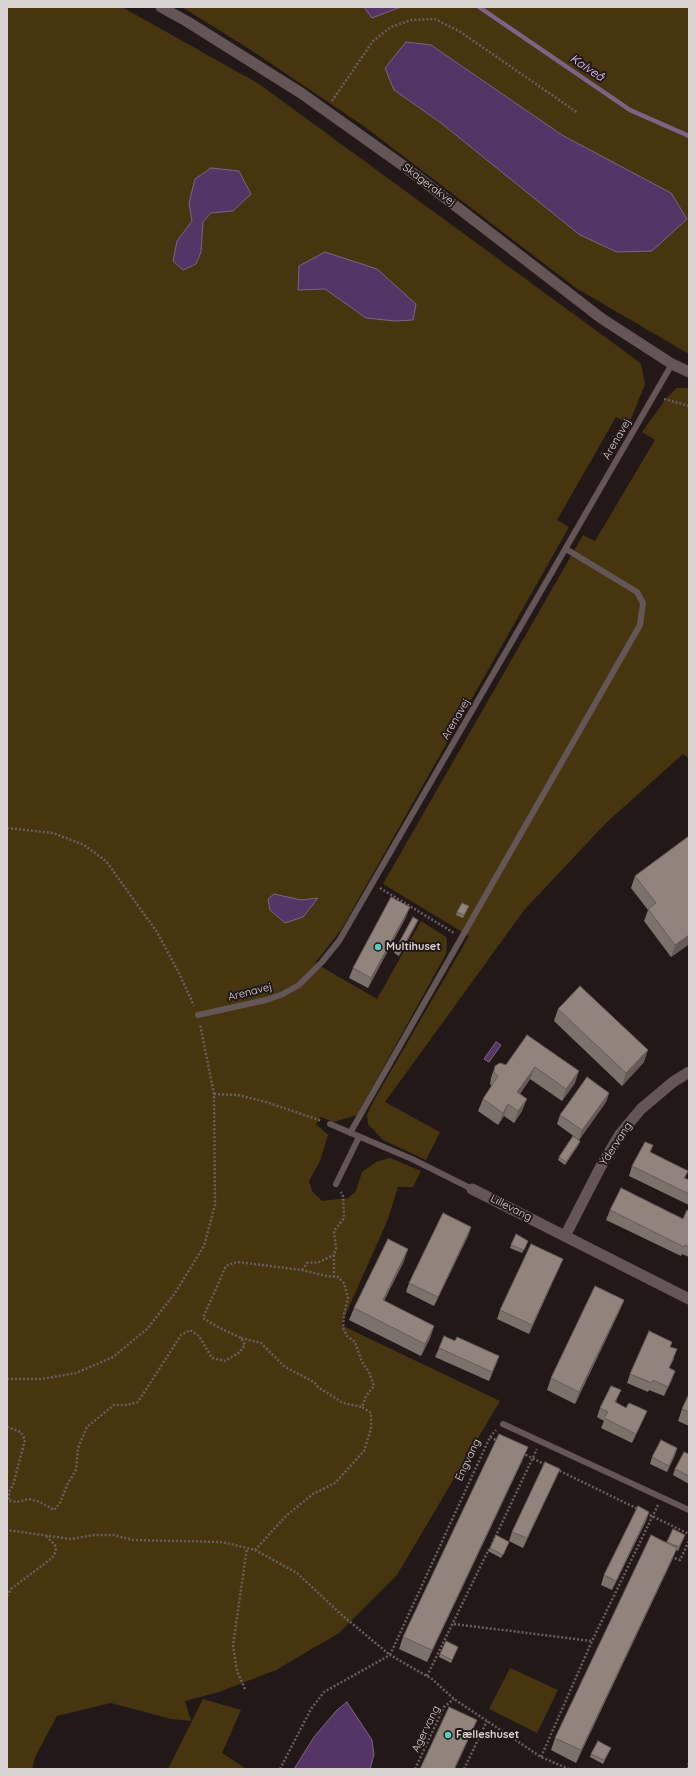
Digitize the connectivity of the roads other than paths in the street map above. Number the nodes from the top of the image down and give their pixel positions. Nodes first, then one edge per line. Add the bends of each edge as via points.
1 (162, 7) edge
2 (672, 364) junction
3 (689, 372) edge
4 (566, 549) junction
5 (198, 1014) road end
6 (689, 1072) edge
7 (330, 1124) road end
8 (350, 1133) junction
9 (358, 1136) junction
10 (336, 1184) road end
11 (472, 1189) joint
12 (565, 1236) junction
13 (689, 1299) edge
14 (503, 1424) dead end
15 (689, 1510) edge

1 - 2 street, Skagerakvej via 326,110 405,167 601,318
2 - 3 street, Skagerakvej
2 - 4 lane, Arenavej
4 - 5 lane, Arenavej via 339,941 299,985 266,1000
4 - 8 lane via 638,592 643,603 640,625
6 - 12 street, Ydervang via 641,1109 620,1134
7 - 8 lane, Lillevang
8 - 9 lane, Lillevang
9 - 10 lane
9 - 11 lane, Lillevang
11 - 12 street, Lillevang
12 - 13 street, Lillevang
14 - 15 lane

